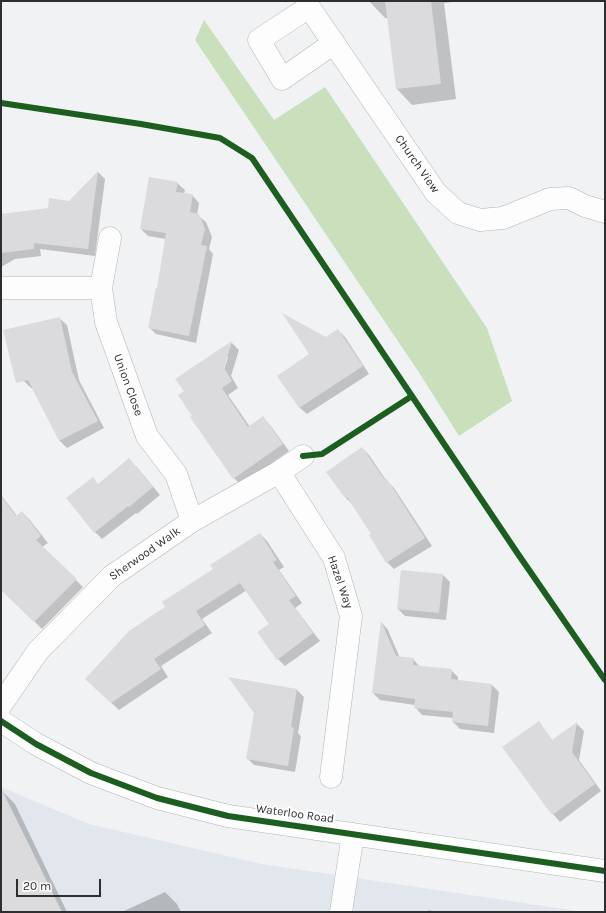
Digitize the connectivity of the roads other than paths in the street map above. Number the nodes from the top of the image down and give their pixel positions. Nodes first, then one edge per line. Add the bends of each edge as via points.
1 (334, 43) dead end
2 (605, 212) edge
3 (110, 238) dead end
4 (4, 288) dead end
5 (101, 288) junction
6 (303, 456) dead end
7 (279, 472) junction
8 (192, 521) junction
9 (1, 705) edge
10 (1, 721) edge
11 (331, 777) dead end
12 (353, 834) junction
13 (605, 871) edge
14 (341, 912) edge

1 - 2 street, Church View via 436,193 458,213 480,220 503,218 550,199 569,198
3 - 5 street, Union Close
4 - 5 street
5 - 8 street, Union Close via 106,322 147,436 176,474
6 - 7 street, Sherwood Walk
7 - 8 street, Sherwood Walk
7 - 11 street, Hazel Way via 334,558 351,616
8 - 9 street, Sherwood Walk via 112,576 38,651
10 - 12 street, Waterloo Road via 36,744 91,773 157,798 228,816
12 - 13 street, Waterloo Road
12 - 14 street

